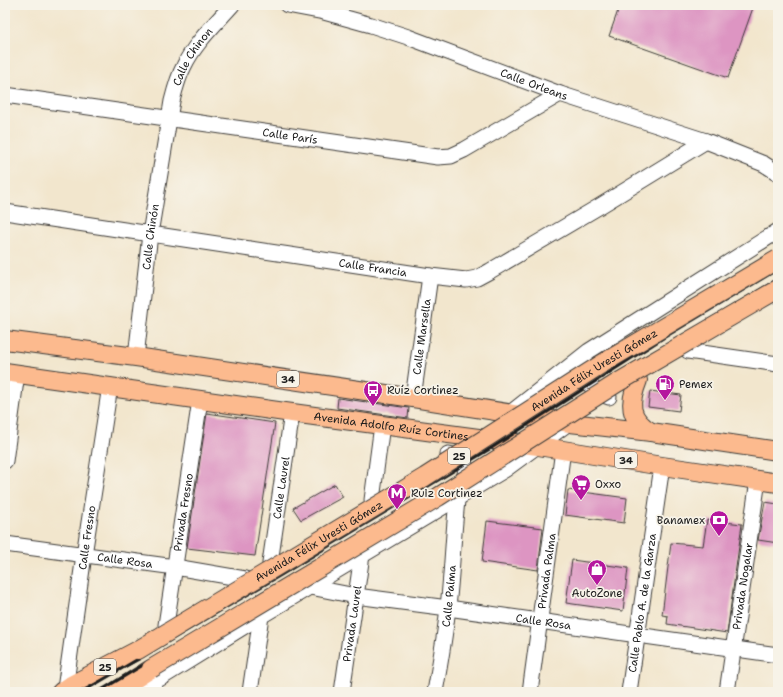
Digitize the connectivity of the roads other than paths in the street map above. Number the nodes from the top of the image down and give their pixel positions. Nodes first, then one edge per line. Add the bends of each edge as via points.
1 (232, 5) edge
2 (287, 5) edge
3 (560, 94) junction
4 (5, 95) edge
5 (168, 118) junction
6 (706, 141) junction
7 (778, 173) edge
8 (5, 212) edge
9 (778, 231) edge
10 (150, 234) junction
11 (778, 259) edge
12 (430, 276) junction
13 (778, 289) edge
14 (778, 299) edge
15 (5, 340) edge
16 (688, 351) junction
17 (588, 352) junction
18 (136, 357) junction
19 (778, 364) edge
20 (11, 373) edge
21 (638, 380) junction
22 (110, 386) junction
23 (610, 397) junction
24 (413, 398) junction
25 (200, 400) junction
26 (292, 413) junction
27 (511, 413) junction
28 (570, 423) junction
29 (382, 425) junction
30 (651, 432) junction
31 (474, 438) junction
32 (538, 446) junction
33 (563, 450) junction
34 (778, 451) edge
35 (446, 454) junction
36 (5, 461) edge
37 (662, 466) junction
38 (758, 480) junction
39 (778, 483) edge
40 (458, 499) junction
41 (372, 500) junction
42 (5, 544) edge
43 (84, 555) junction
44 (362, 555) junction
45 (270, 563) junction
46 (175, 567) junction
47 (245, 579) junction
48 (310, 587) junction
49 (356, 596) junction
50 (448, 608) junction
51 (261, 616) junction
52 (540, 621) junction
53 (166, 625) junction
54 (637, 634) junction
55 (733, 649) junction
56 (778, 655) edge
57 (155, 680) edge
58 (66, 689) edge
59 (115, 692) edge
60 (136, 692) edge
61 (250, 692) edge
62 (342, 692) edge
63 (436, 692) edge
64 (530, 692) edge
65 (629, 692) edge
66 (727, 692) edge

1 - 5 street, Calle Chinon via 193,50 184,65
2 - 3 street, Calle Orleans via 371,25
3 - 5 street, Calle París via 464,150 451,156 438,157
3 - 6 street, Calle Orleans
4 - 5 street, Calle París
5 - 10 street, Calle Chinón
6 - 7 street, Calle Orleans via 764,164
6 - 12 street, Calle Francia via 477,278 466,280
8 - 10 street, Calle Francia
9 - 17 street
10 - 12 street, Calle Francia
10 - 18 street, Calle Chinón
11 - 58 main road, Avenida Félix Uresti Gómez / 25, bridge via 600,365 425,477 138,650
12 - 24 street, Calle Marsella
13 - 57 main road, Avenida Félix Uresti Gómez / 25, bridge via 617,383
14 - 16 street
15 - 18 main road, 34
16 - 19 street
16 - 21 street
17 - 23 street via 585,359 585,376 595,390
17 - 27 street
18 - 24 main road, 34
20 - 22 main road, Avenida Adolfo Ruíz Cortines / 34
20 - 36 street
21 - 23 street
21 - 30 main road via 632,398 634,414 638,422
22 - 25 main road, Avenida Adolfo Ruíz Cortines / 34
22 - 43 street, Calle Fresno
23 - 28 street
24 - 27 main road, 34
25 - 26 main road, Avenida Adolfo Ruíz Cortines / 34
25 - 46 street, Privada Fresno
26 - 29 main road, Avenida Adolfo Ruíz Cortines / 34
26 - 45 street, Calle Laurel
27 - 28 main road, 34
27 - 31 street
28 - 30 main road, 34
28 - 32 street
29 - 31 main road, Avenida Adolfo Ruíz Cortines / 34
29 - 41 street
30 - 34 main road, 34
31 - 32 main road, Avenida Adolfo Ruíz Cortines / 34
31 - 35 street
32 - 33 main road, Avenida Adolfo Ruíz Cortines / 34
32 - 40 street
33 - 37 main road, Avenida Adolfo Ruíz Cortines / 34
33 - 52 street, Privada Palma
35 - 40 street, Calle Palma via 457,456 464,464
35 - 41 street
37 - 38 main road, Avenida Adolfo Ruíz Cortines / 34
37 - 54 street, Calle Pablo A. de la Garza
38 - 39 main road, Avenida Adolfo Ruíz Cortines / 34
38 - 55 street, Privada Nogalar
40 - 44 street
40 - 50 street, Calle Palma
41 - 45 street
42 - 43 street, Calle Rosa
43 - 46 street, Calle Rosa
43 - 58 street, Calle Fresno
44 - 48 street
44 - 49 street, Privada Laurel
45 - 47 street
46 - 47 street, Calle Rosa
46 - 53 street, Privada Fresno
47 - 53 street
48 - 49 street, Calle Rosa
48 - 51 street
49 - 50 street, Calle Rosa
49 - 62 street, Privada Laurel
50 - 52 street, Calle Rosa
50 - 63 street, Calle Palma
51 - 57 street
51 - 61 street
52 - 54 street, Calle Rosa
52 - 64 street, Privada Palma
53 - 58 street via 89,667
54 - 55 street, Calle Rosa
54 - 65 street, Calle Pablo A. de la Garza
55 - 56 street, Calle Rosa
55 - 66 street, Privada Nogalar
57 - 59 main road, Avenida Félix Uresti Gómez / 25
57 - 60 street

